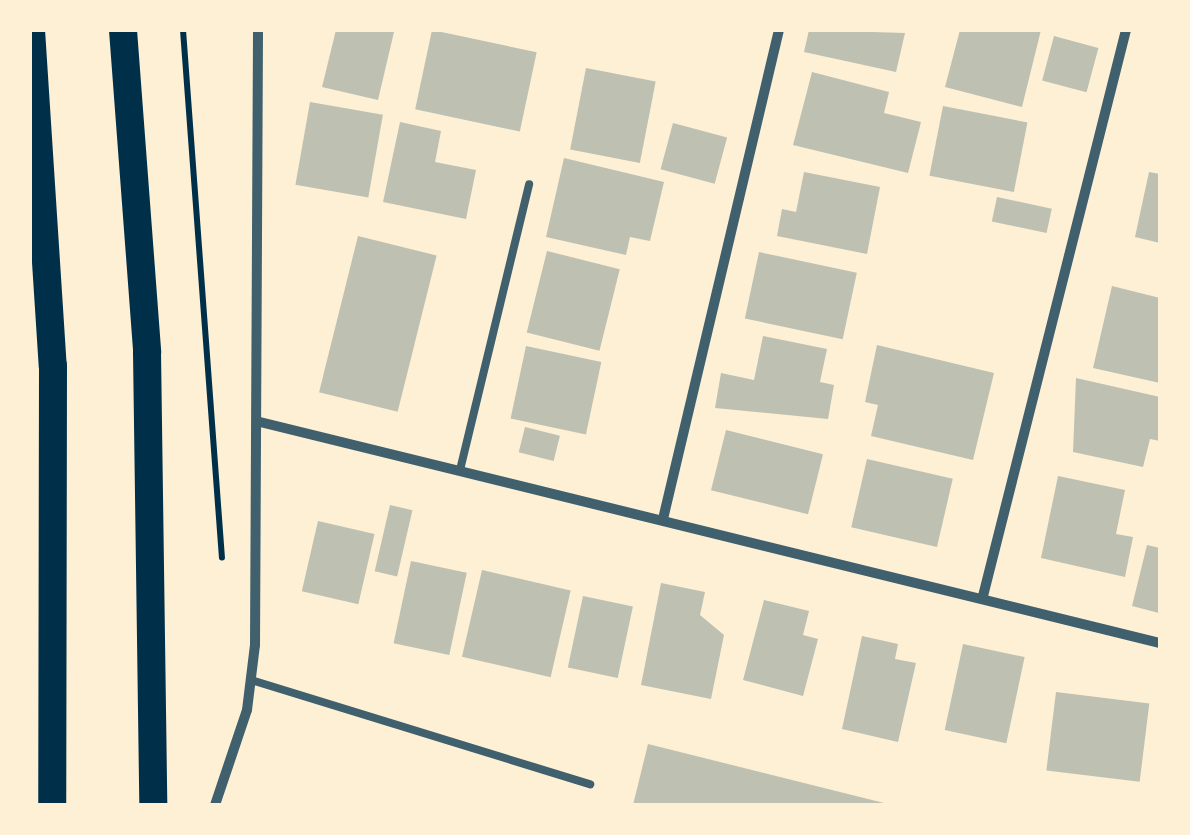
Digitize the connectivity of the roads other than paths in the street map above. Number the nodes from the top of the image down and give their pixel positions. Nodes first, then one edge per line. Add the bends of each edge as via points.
1 (31, 30) edge
2 (123, 30) edge
3 (258, 30) edge
4 (779, 30) edge
5 (1126, 30) edge
6 (529, 184) dead end
7 (260, 422) junction
8 (460, 470) junction
9 (663, 519) junction
10 (983, 596) junction
11 (1160, 643) edge
12 (251, 680) junction
13 (590, 784) dead end
14 (52, 805) edge
15 (153, 805) edge
16 (215, 805) edge

1 - 14 highway via 52,366
2 - 15 highway via 147,352
3 - 7 street
4 - 9 street
5 - 10 street
6 - 8 lane
7 - 8 street
7 - 12 street
8 - 9 street
9 - 10 street
10 - 11 street
12 - 13 lane
12 - 16 street

